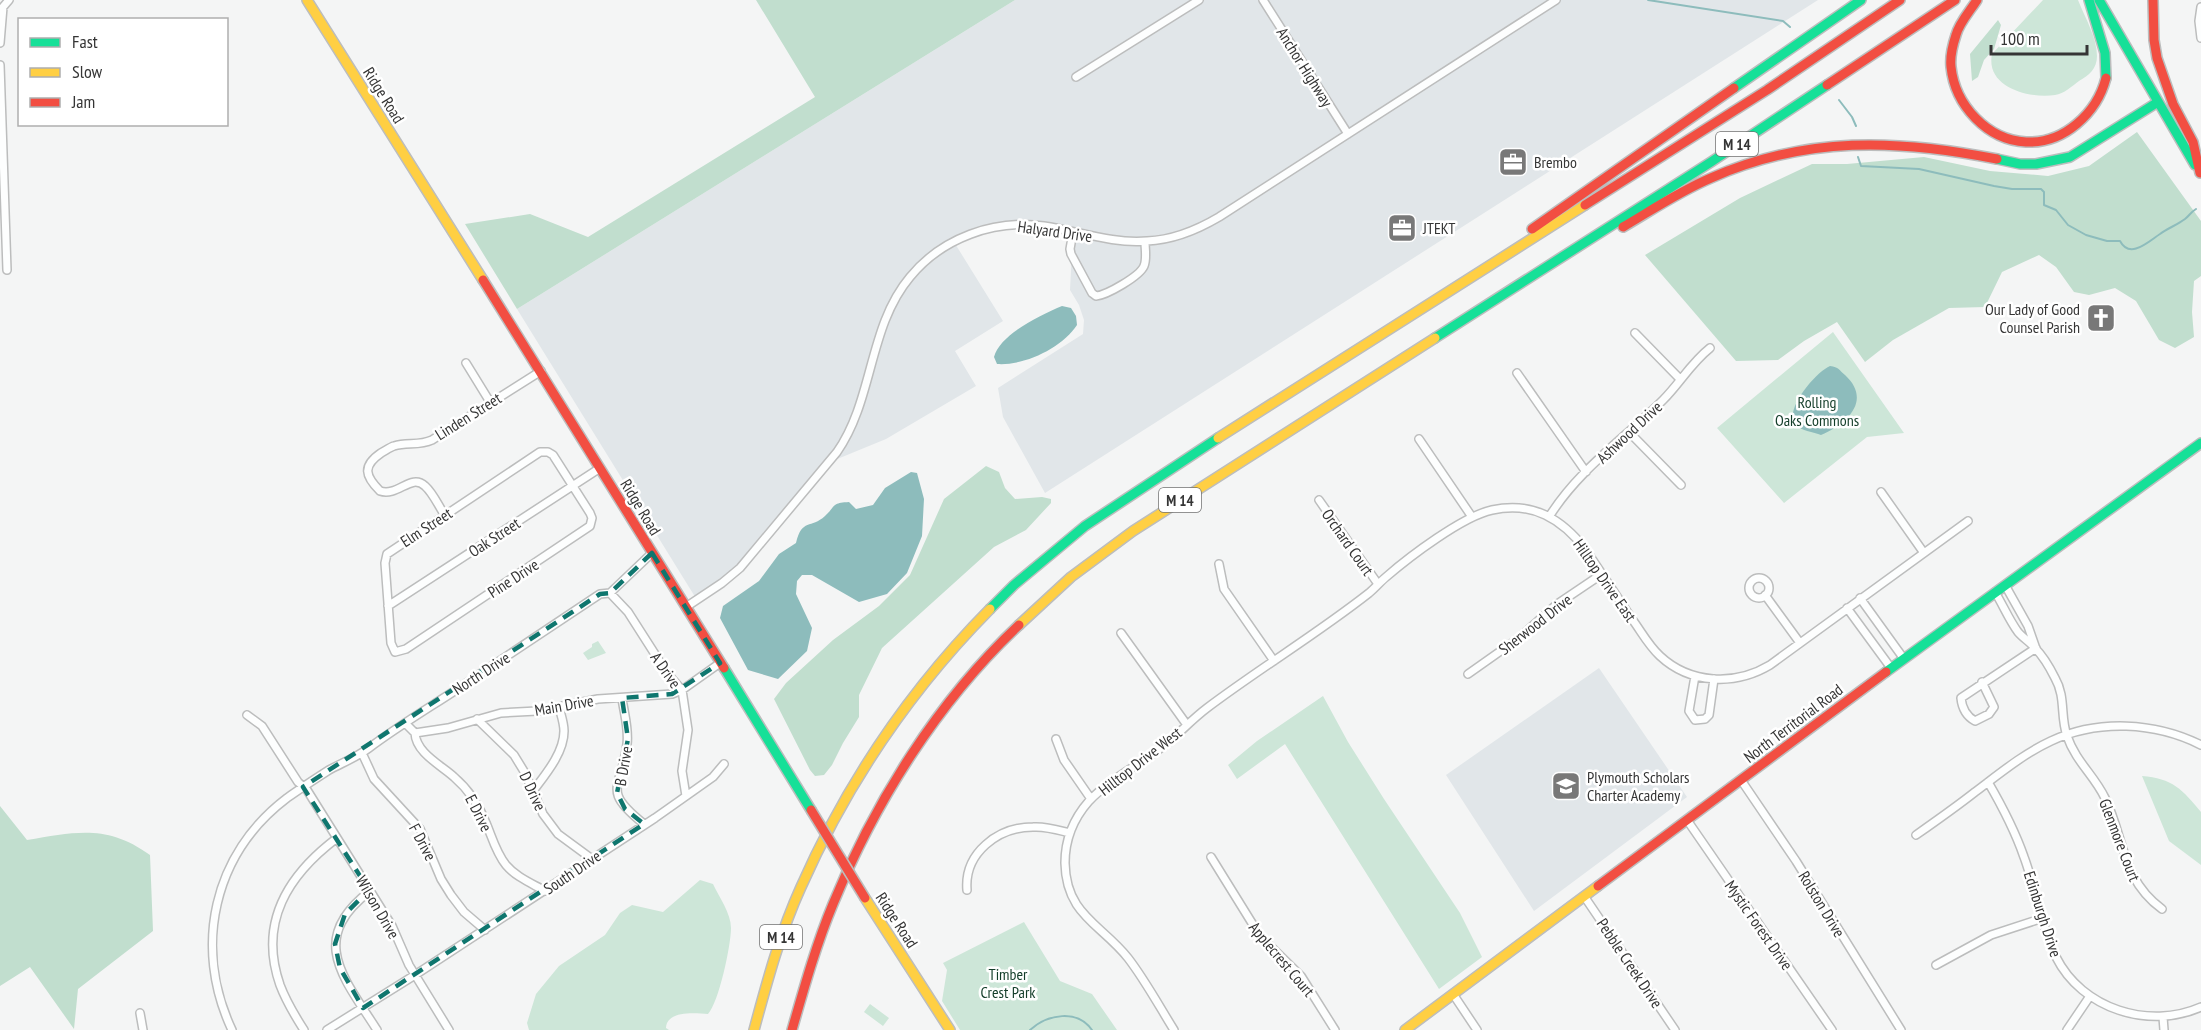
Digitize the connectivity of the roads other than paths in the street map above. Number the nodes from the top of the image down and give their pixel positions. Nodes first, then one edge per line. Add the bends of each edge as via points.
1 (9, 0) edge
2 (307, 0) edge
3 (1199, 0) edge
4 (1263, 0) edge
5 (1556, 0) edge
6 (1861, 0) edge
7 (1900, 0) edge
8 (1955, 0) edge
9 (1977, 0) edge
10 (2089, 0) edge
11 (2099, 0) edge
12 (2153, 0) edge
13 (2201, 7) edge
14 (2201, 38) edge
15 (0, 43) edge
16 (0, 65) edge
17 (1076, 77) dead end
18 (2158, 102) junction
19 (1348, 134) junction
20 (2200, 174) edge
21 (1073, 232) junction
22 (1145, 242) junction
23 (7, 270) dead end
24 (1471, 276) junction
25 (1517, 284) junction
26 (1635, 333) dead end
27 (1710, 348) dead end
28 (466, 363) dead end
29 (541, 371) junction
30 (1517, 373) dead end
31 (1680, 379) junction
32 (490, 402) junction
33 (1629, 432) junction
34 (1419, 439) dead end
35 (2201, 443) edge
36 (600, 468) junction
37 (1586, 472) junction
38 (572, 485) junction
39 (1681, 485) dead end
40 (1881, 492) dead end
41 (1318, 500) dead end
42 (444, 514) junction
43 (1472, 517) junction
44 (1549, 517) junction
45 (1968, 521) dead end
46 (652, 553) junction
47 (1924, 553) junction
48 (1219, 564) dead end
49 (1602, 574) junction
50 (1378, 584) junction
51 (2005, 585) junction
52 (1995, 592) junction
53 (610, 593) junction
54 (1766, 595) dead end
55 (1860, 598) junction
56 (1352, 604) joint
57 (388, 606) junction
58 (686, 607) junction
59 (1847, 608) junction
60 (1121, 633) dead end
61 (1800, 643) junction
62 (2036, 648) junction
63 (395, 652) joint
64 (1904, 659) junction
65 (1274, 660) junction
66 (720, 663) junction
67 (1890, 668) junction
68 (1468, 674) dead end
69 (1695, 676) junction
70 (1714, 679) junction
71 (1982, 682) junction
72 (682, 690) junction
73 (622, 698) junction
74 (559, 707) junction
75 (247, 715) dead end
76 (477, 719) junction
77 (405, 723) junction
78 (1187, 725) junction
79 (415, 733) junction
80 (2066, 735) junction
81 (1056, 739) dead end
82 (2201, 746) edge
83 (362, 753) junction
84 (724, 764) dead end
85 (1741, 780) junction
86 (1988, 782) junction
87 (303, 787) junction
88 (533, 791) junction
89 (686, 796) junction
90 (1091, 799) junction
91 (1687, 820) junction
92 (644, 824) junction
93 (1070, 833) junction
94 (1916, 835) dead end
95 (337, 838) junction
96 (1211, 857) dead end
97 (592, 859) junction
98 (967, 890) dead end
99 (370, 891) junction
100 (545, 891) junction
101 (1584, 896) junction
102 (2162, 909) dead end
103 (2043, 918) junction
104 (485, 930) junction
105 (1936, 965) dead end
106 (415, 975) junction
107 (1453, 994) junction
108 (2090, 996) junction
109 (2201, 1007) edge
110 (363, 1008) junction
111 (140, 1013) dead end
112 (2163, 1017) junction
113 (143, 1030) edge
114 (232, 1030) edge
115 (304, 1030) edge
116 (327, 1030) edge
117 (376, 1030) edge
118 (449, 1030) edge
119 (754, 1030) edge
120 (792, 1030) edge
121 (950, 1030) edge
122 (1174, 1030) edge
123 (1335, 1030) edge
124 (1405, 1030) edge
125 (1477, 1030) edge
126 (1674, 1030) edge
127 (1832, 1030) edge
128 (1901, 1030) edge
129 (2067, 1030) edge
130 (2164, 1030) edge

1 - 15 street via 3,7
2 - 29 main road, Ridge Road
3 - 17 street
4 - 19 street, Anchor Highway
5 - 19 street, Halyard Drive
6 - 24 main road via 1529,231
7 - 24 main road, M 14 via 1748,102
8 - 25 main road, M 14 via 1711,162
9 - 10 main road via 1963,16 1954,36 1950,69 1956,92 1966,110 1989,131 2037,141 2052,139 2078,124 2104,86 2104,46
11 - 18 main road
12 - 20 main road via 2157,58 2173,104 2193,142
13 - 14 street
16 - 23 street
18 - 20 main road
18 - 25 main road via 2070,157 2036,164 1875,143 1821,146 1770,156 1683,191 1575,255
19 - 22 street, Halyard Drive via 1207,224 1173,237
21 - 22 street, Halyard Drive
21 - 22 street via 1071,254 1096,296 1140,272 1145,262
21 - 58 street, Halyard Drive via 1027,225 992,228 952,242 920,266 887,314 857,415 844,442 740,568
24 - 119 main road, M 14 via 1090,522 1036,565 968,630 903,709 831,823 784,928
25 - 120 main road, M 14 via 1158,514 1054,592 990,654 949,702 874,818 825,926
26 - 31 street
27 - 31 street, Ashwood Drive
28 - 32 street
29 - 32 street, Linden Street
29 - 36 main road, Ridge Road
30 - 37 street
31 - 33 street, Ashwood Drive
32 - 42 street, Linden Street via 432,440 394,446 369,464 369,476 380,491 391,493 410,482 419,482
33 - 37 street, Ashwood Drive
33 - 39 street
34 - 43 street
35 - 51 main road, North Territorial Road
36 - 38 street, Oak Street
36 - 46 main road, Ridge Road
37 - 44 street, Ashwood Drive via 1564,493
38 - 42 street, Elm Street via 553,455 540,452
38 - 57 street, Oak Street
38 - 63 street, Pine Drive via 591,515 588,528 406,649
40 - 47 street
41 - 50 street, Orchard Court
42 - 57 street, Elm Street via 387,554
43 - 44 street, Hilltop Drive East via 1512,508
43 - 50 street, Hilltop Drive East
44 - 49 street, Hilltop Drive East via 1574,535
45 - 47 street, Hilltop Drive East
46 - 53 street, North Drive
46 - 58 main road, Ridge Road
47 - 55 street, Hilltop Drive East
48 - 65 street via 1224,588
49 - 68 street, Sherwood Drive
49 - 69 street, Hilltop Drive East via 1658,654
50 - 56 street, Hilltop Drive East
51 - 52 main road, North Territorial Road
51 - 62 street
52 - 62 street via 2018,632
52 - 64 main road, North Territorial Road
53 - 72 street, A Drive via 628,612
53 - 77 street, North Drive via 600,594
54 - 61 street
55 - 59 street, Hilltop Drive East
55 - 64 street
56 - 65 street, Hilltop Drive West
57 - 63 street, Elm Street
58 - 66 main road, Ridge Road
59 - 61 street, Hilltop Drive East
59 - 67 street
60 - 78 street
61 - 70 street, Hilltop Drive East via 1756,672
62 - 71 street
62 - 80 street via 2061,690
64 - 67 main road, North Territorial Road
65 - 78 street, Hilltop Drive West
66 - 72 street, Main Drive
66 - 121 main road, Ridge Road, bridge
67 - 85 main road, North Territorial Road
69 - 70 street, Hilltop Drive East
69 - 70 street via 1689,711 1695,720 1709,715
71 - 71 street via 1961,698 1962,706 1975,721 1994,707
72 - 73 street, Main Drive
72 - 89 street, A Drive via 687,730 682,771
73 - 74 street, Main Drive
73 - 92 street, B Drive via 628,739 617,793 625,809
74 - 76 street, Main Drive
74 - 88 street via 564,730 562,745
75 - 87 street, Wilson Drive via 265,730
76 - 79 street, Main Drive
76 - 88 street, D Drive via 514,755
77 - 79 street
77 - 83 street, North Drive
78 - 90 street, Hilltop Drive West
79 - 100 street, E Drive via 424,752 472,797 505,864
80 - 82 street via 2108,727 2142,727 2174,734
80 - 86 street via 2033,751
80 - 102 street, Glenmore Court via 2105,798 2135,880 2148,899
81 - 90 street via 1064,760
83 - 87 street, North Drive
83 - 104 street, F Drive via 374,779 420,830 451,895
84 - 89 street, South Drive
85 - 91 main road, North Territorial Road
85 - 128 street, Rolston Drive
86 - 94 street
86 - 103 street, Edinburgh Drive via 2023,853
87 - 95 street, Wilson Drive
87 - 114 street, North Drive via 250,834 220,893 214,915 212,956 218,994
88 - 97 street, D Drive via 558,834
89 - 92 street, South Drive
90 - 93 street, Hilltop Drive West
91 - 101 main road, North Territorial Road
91 - 127 street, Mystic Forest Drive
92 - 97 street, South Drive
93 - 98 street via 1029,827 995,837 971,860
93 - 122 street, Hilltop Drive West via 1065,869 1077,905 1130,961
95 - 99 street, Wilson Drive
95 - 115 street via 294,878 276,919 276,972 284,996
96 - 123 street, Applecrest Court via 1255,929 1301,976
97 - 100 street, South Drive
99 - 106 street, Wilson Drive
99 - 110 street via 345,914 335,944 340,968
100 - 104 street, South Drive
101 - 107 main road, North Territorial Road
101 - 126 street, Pebble Creek Drive
103 - 105 street via 1991,935
103 - 108 street, Edinburgh Drive via 2061,965
104 - 106 street, South Drive
106 - 110 street, South Drive
106 - 118 street, Wilson Drive
107 - 124 main road, North Territorial Road
107 - 125 street
108 - 112 street, Edinburgh Drive via 2124,1013
108 - 129 street
109 - 112 street, Edinburgh Drive
110 - 116 street, South Drive
110 - 117 street
111 - 113 street
112 - 130 street

